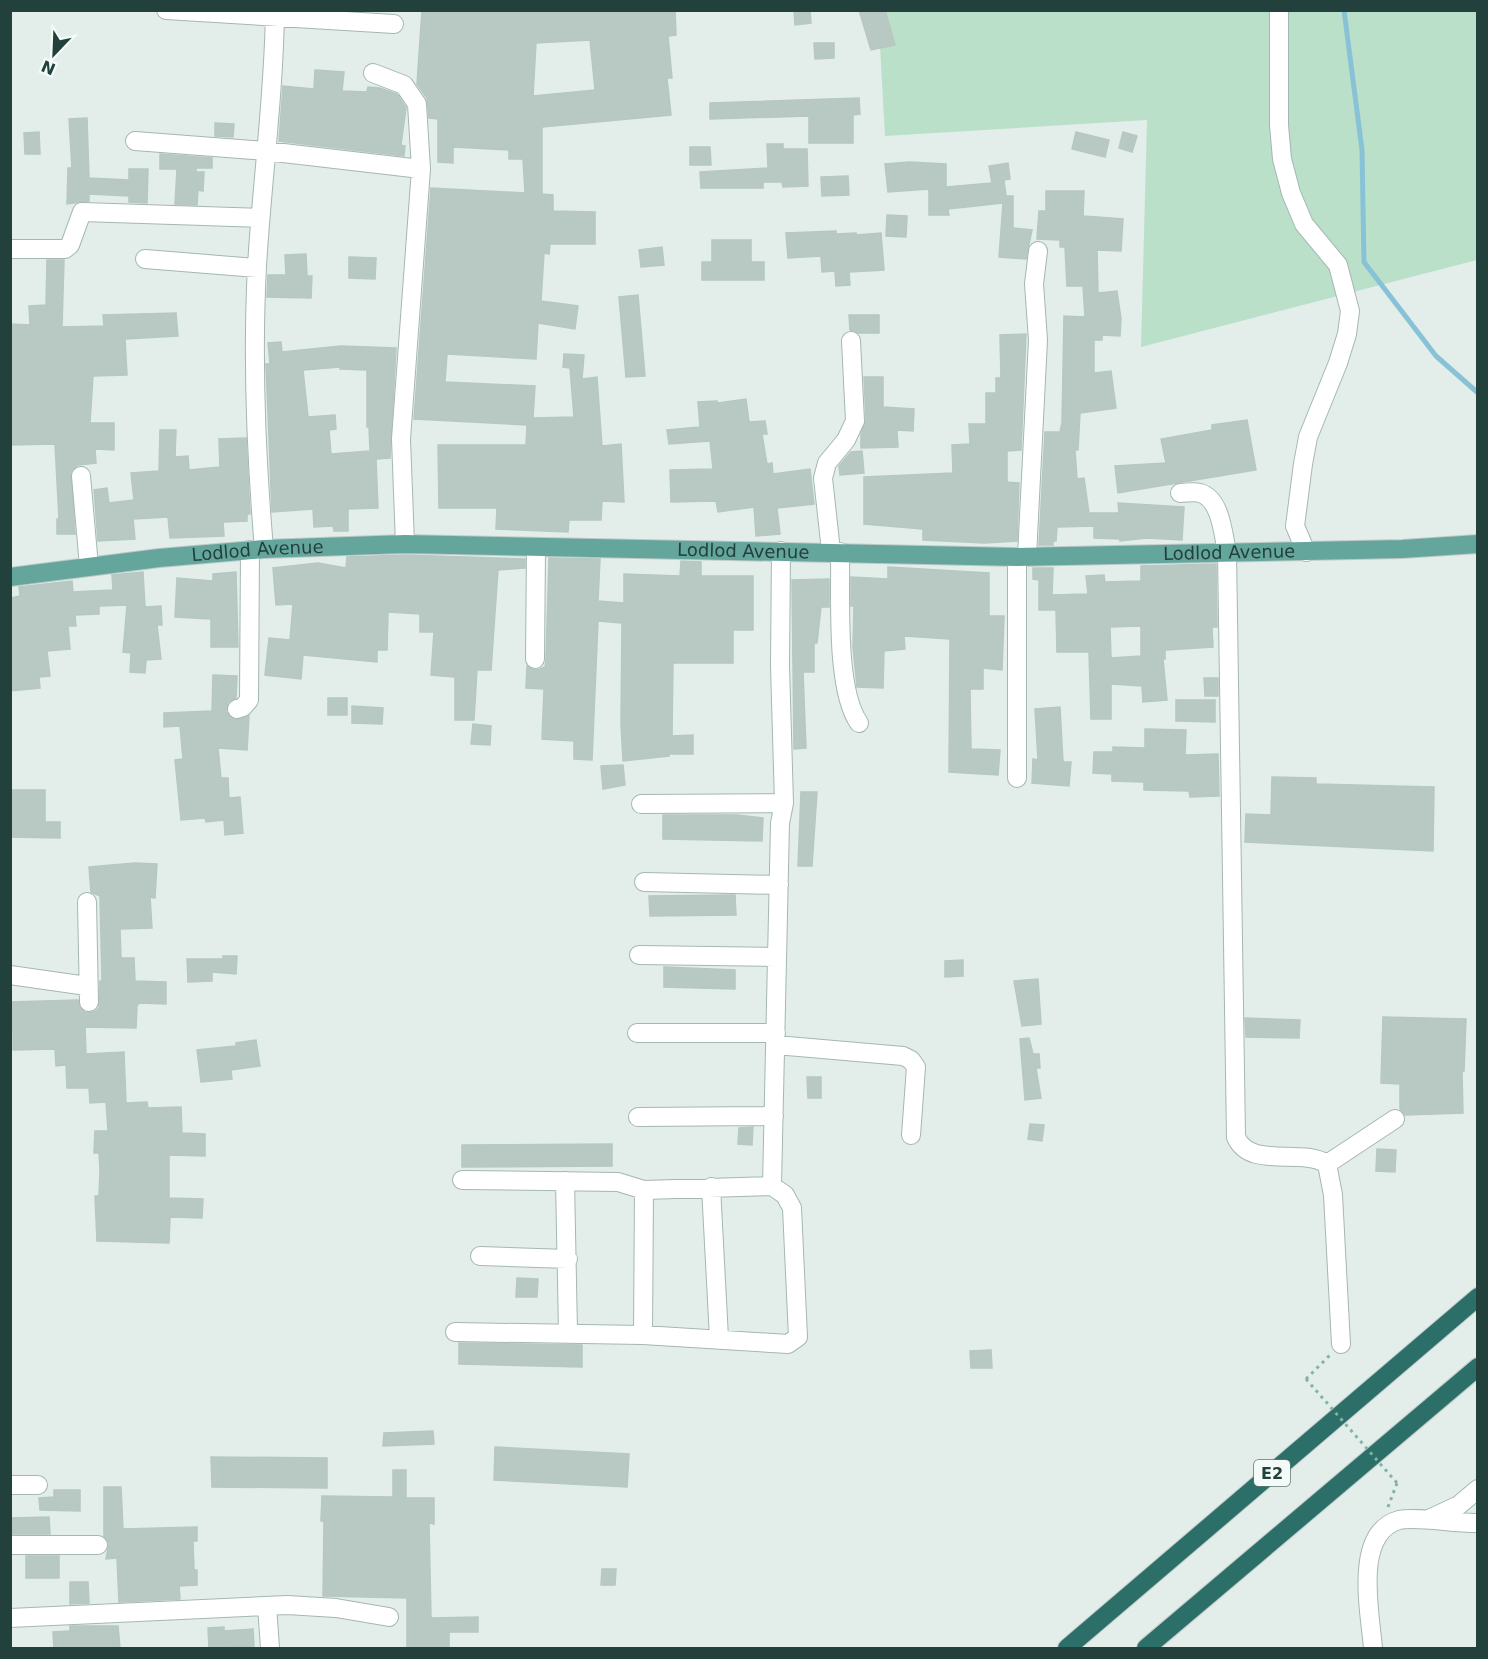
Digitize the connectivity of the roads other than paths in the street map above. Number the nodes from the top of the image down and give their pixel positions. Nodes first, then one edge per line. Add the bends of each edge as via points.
1 (166, 10) edge
2 (1279, 10) edge
3 (275, 14) edge
4 (394, 24) dead end
5 (373, 73) dead end
6 (135, 141) dead end
7 (266, 152) junction
8 (422, 169) junction
9 (260, 218) junction
10 (10, 249) edge
11 (1038, 251) dead end
12 (145, 259) dead end
13 (257, 268) junction
14 (850, 341) dead end
15 (81, 476) dead end
16 (1180, 493) dead end
17 (405, 544) junction
18 (1478, 544) edge
19 (536, 548) junction
20 (257, 550) junction
21 (776, 551) junction
22 (836, 551) junction
23 (1227, 552) junction
24 (1306, 552) junction
25 (1022, 557) junction
26 (89, 566) junction
27 (10, 577) edge
28 (535, 659) dead end
29 (237, 709) dead end
30 (859, 723) dead end
31 (1017, 778) dead end
32 (778, 803) junction
33 (641, 804) dead end
34 (644, 882) dead end
35 (779, 885) junction
36 (87, 902) dead end
37 (639, 955) dead end
38 (777, 957) junction
39 (10, 975) edge
40 (637, 1033) dead end
41 (776, 1039) junction
42 (774, 1116) junction
43 (638, 1117) dead end
44 (1395, 1119) dead end
45 (911, 1135) dead end
46 (1327, 1164) junction
47 (462, 1180) dead end
48 (566, 1181) junction
49 (772, 1186) junction
50 (711, 1187) junction
51 (644, 1190) junction
52 (480, 1256) dead end
53 (568, 1258) junction
54 (1478, 1297) edge
55 (455, 1332) dead end
56 (568, 1332) junction
57 (644, 1335) junction
58 (719, 1338) junction
59 (1341, 1344) road end
60 (1478, 1366) edge
61 (10, 1485) edge
62 (38, 1485) dead end
63 (1478, 1489) edge
64 (1424, 1521) junction
65 (1478, 1523) edge
66 (10, 1545) edge
67 (98, 1545) dead end
68 (267, 1606) junction
69 (389, 1617) dead end
70 (10, 1618) edge
71 (270, 1648) edge
72 (1067, 1648) edge
73 (1146, 1648) edge
74 (1373, 1648) edge

1 - 3 street
2 - 24 street via 1282,159 1304,224 1338,265 1350,311 1347,334 1308,437 1303,464 1295,526
3 - 4 street
3 - 7 street
5 - 8 street via 404,85 417,104
6 - 7 street
7 - 8 street
7 - 9 street
8 - 17 street via 401,439
9 - 10 street via 82,212 65,249
9 - 13 street
11 - 25 street via 1034,284 1038,340
12 - 13 street
13 - 20 street
14 - 22 street via 855,421 846,440 827,463 823,478
15 - 26 street
16 - 23 street via 1200,493 1208,499 1217,511
17 - 19 main road, Lodlod Avenue
17 - 20 main road, Lodlod Avenue
18 - 24 main road, Lodlod Avenue
19 - 21 main road, Lodlod Avenue
19 - 28 street
20 - 26 main road, Lodlod Avenue
20 - 29 street via 249,700
21 - 22 main road, Lodlod Avenue
21 - 32 street
22 - 25 main road, Lodlod Avenue
22 - 30 street via 848,702
23 - 24 main road, Lodlod Avenue
23 - 25 main road, Lodlod Avenue
23 - 46 street via 1236,1137 1245,1150 1256,1154 1320,1159
25 - 31 street
26 - 27 main road, Lodlod Avenue
32 - 33 street
32 - 35 street
34 - 35 street
35 - 38 street
36 - 39 street via 88,994
37 - 38 street
38 - 41 street
40 - 41 street
41 - 42 street
41 - 45 street via 910,1060 916,1067
42 - 43 street
42 - 49 street
44 - 46 street
46 - 59 street via 1333,1195
47 - 48 street
48 - 51 street via 618,1182
48 - 53 street
49 - 50 street
49 - 58 street via 785,1195 792,1208 798,1337 788,1344
50 - 51 street
50 - 58 street
51 - 57 street
52 - 53 street
53 - 56 street
54 - 72 highway, E2
55 - 56 street
56 - 57 street
57 - 58 street
60 - 73 highway
61 - 62 street
63 - 64 street via 1459,1505
64 - 65 street
64 - 74 street via 1400,1520 1379,1531 1374,1541 1367,1576
66 - 67 street
68 - 69 street via 336,1608
68 - 70 street
68 - 71 street

